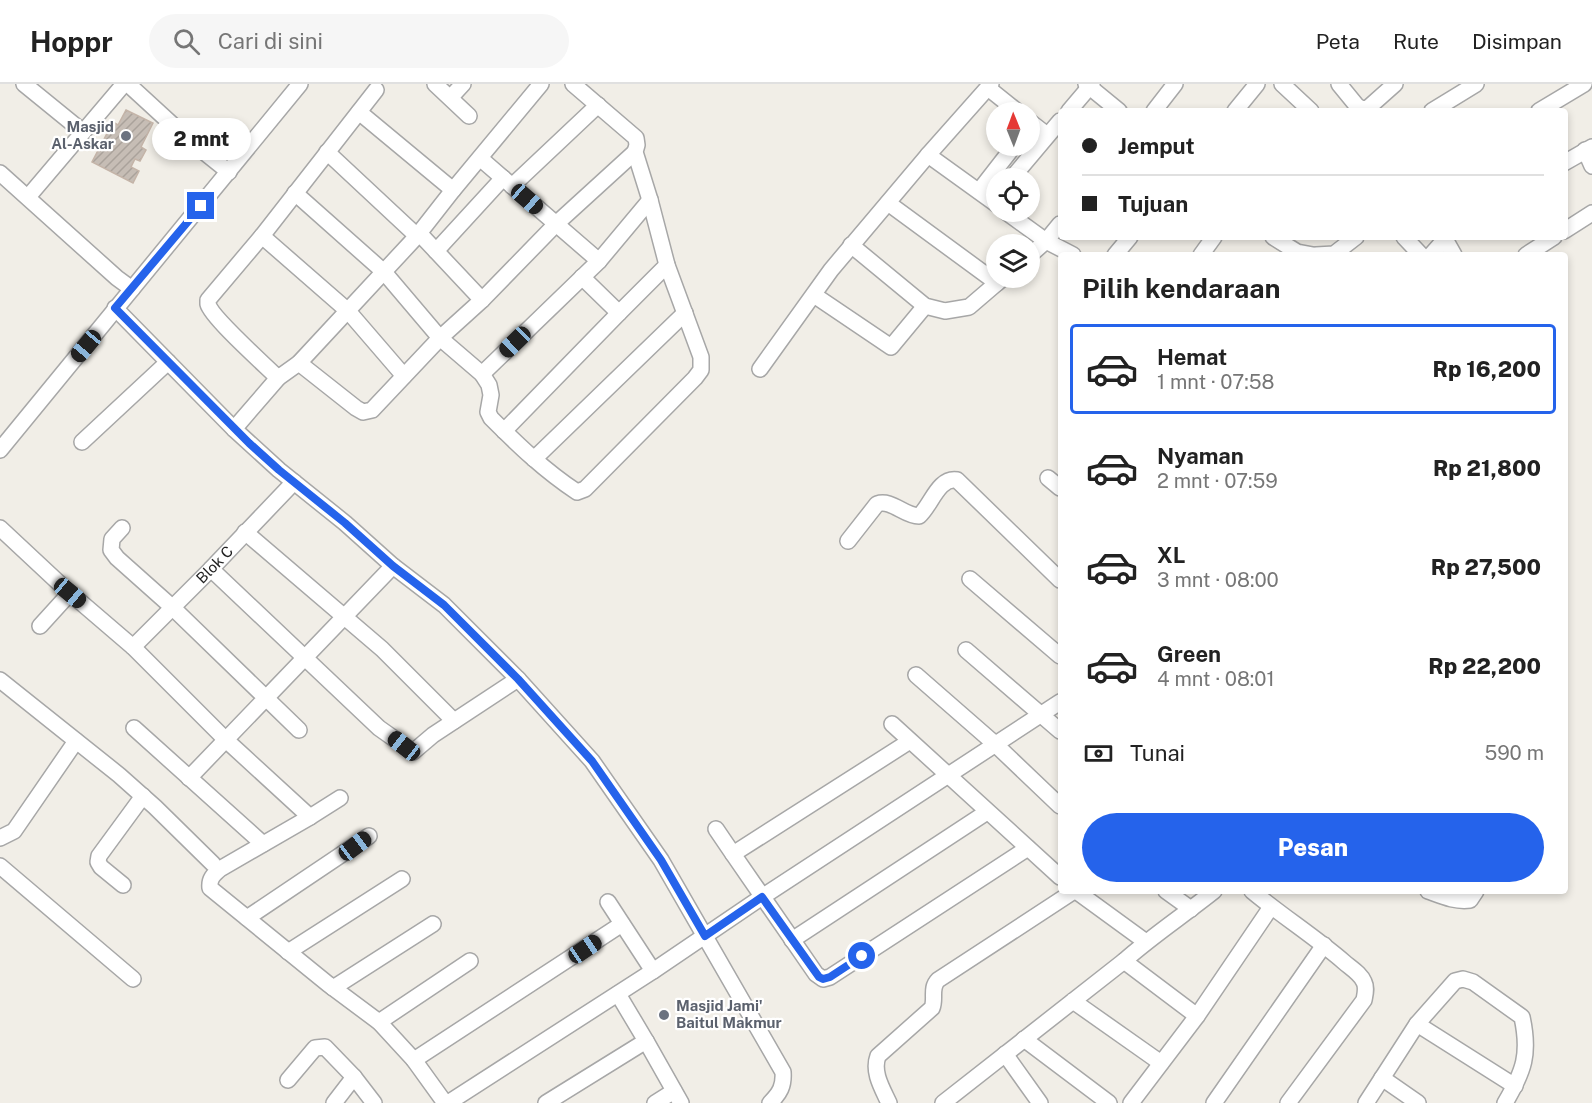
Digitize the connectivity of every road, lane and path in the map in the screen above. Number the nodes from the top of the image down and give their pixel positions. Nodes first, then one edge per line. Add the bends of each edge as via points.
1 (24, 84) edge
2 (126, 84) edge
3 (300, 84) edge
4 (435, 84) edge
5 (463, 84) edge
6 (541, 84) edge
7 (573, 84) edge
8 (1175, 84) edge
9 (1257, 84) edge
10 (1282, 84) edge
11 (1339, 84) edge
12 (1395, 84) edge
13 (1476, 84) edge
14 (1584, 84) edge
15 (1089, 85) edge
16 (989, 86) edge
17 (376, 90) dead end
18 (1451, 90) edge
19 (451, 97) junction
20 (1007, 102) edge
21 (598, 105) junction
22 (1071, 108) edge
23 (1116, 108) edge
24 (1156, 108) edge
25 (1237, 108) edge
26 (1308, 108) edge
27 (1360, 108) edge
28 (1368, 108) edge
29 (1435, 108) edge
30 (1544, 108) edge
31 (359, 112) junction
32 (469, 116) dead end
33 (1058, 123) edge
34 (1040, 130) edge
35 (83, 132) junction
36 (1047, 135) junction
37 (1588, 149) edge
38 (327, 152) junction
39 (635, 152) junction
40 (928, 155) junction
41 (1006, 156) edge
42 (480, 159) junction
43 (1568, 161) edge
44 (1592, 166) edge
45 (1020, 168) edge
46 (229, 172) junction
47 (0, 173) edge
48 (508, 182) junction
49 (453, 190) junction
50 (978, 191) junction
51 (296, 193) junction
52 (986, 196) edge
53 (28, 197) junction
54 (650, 200) junction
55 (888, 203) junction
56 (1592, 213) edge
57 (1020, 222) edge
58 (556, 224) junction
59 (1058, 226) edge
60 (1568, 228) edge
61 (418, 235) junction
62 (262, 236) junction
63 (1128, 240) edge
64 (1283, 240) edge
65 (1352, 240) edge
66 (1444, 240) edge
67 (1549, 240) edge
68 (1046, 241) junction
69 (851, 245) junction
70 (1040, 246) edge
71 (436, 251) junction
72 (1067, 252) edge
73 (1118, 252) edge
74 (1297, 252) edge
75 (1337, 252) edge
76 (1434, 252) edge
77 (1531, 252) edge
78 (599, 261) junction
79 (667, 265) junction
80 (986, 270) edge
81 (384, 272) junction
82 (582, 277) junction
83 (991, 288) edge
84 (132, 289) junction
85 (814, 295) junction
86 (482, 300) junction
87 (926, 306) junction
88 (115, 308) junction
89 (348, 311) junction
90 (619, 313) junction
91 (685, 313) junction
92 (440, 338) junction
93 (168, 362) junction
94 (299, 363) junction
95 (760, 369) dead end
96 (482, 374) junction
97 (404, 376) junction
98 (278, 378) junction
99 (234, 429) junction
100 (504, 431) junction
101 (82, 442) dead end
102 (0, 450) edge
103 (534, 459) junction
104 (1048, 478) dead end
105 (294, 482) junction
106 (1058, 486) edge
107 (0, 528) edge
108 (122, 528) dead end
109 (245, 532) junction
110 (848, 541) dead end
111 (393, 566) junction
112 (211, 569) junction
113 (1058, 578) edge
114 (970, 579) dead end
115 (60, 584) dead end
116 (172, 607) junction
117 (344, 617) junction
118 (40, 627) dead end
119 (133, 647) junction
120 (966, 650) dead end
121 (1058, 654) edge
122 (304, 657) junction
123 (916, 675) dead end
124 (518, 679) junction
125 (0, 680) edge
126 (266, 698) junction
127 (1058, 703) edge
128 (1041, 714) junction
129 (454, 721) junction
130 (892, 724) dead end
131 (134, 728) dead end
132 (1058, 729) edge
133 (299, 730) dead end
134 (226, 740) junction
135 (76, 741) junction
136 (910, 741) junction
137 (995, 744) junction
138 (949, 774) junction
139 (189, 778) junction
140 (143, 796) junction
141 (340, 798) dead end
142 (1058, 804) edge
143 (987, 812) junction
144 (310, 817) junction
145 (716, 829) dead end
146 (369, 836) dead end
147 (0, 838) edge
148 (263, 844) junction
149 (1028, 848) junction
150 (733, 854) junction
151 (213, 864) dead end
152 (0, 866) edge
153 (1058, 875) edge
154 (402, 879) dead end
155 (123, 885) dead end
156 (1070, 894) edge
157 (1079, 894) edge
158 (1170, 894) edge
159 (1210, 894) edge
160 (1256, 894) edge
161 (1437, 894) edge
162 (1474, 894) edge
163 (762, 897) junction
164 (608, 902) dead end
165 (1271, 907) junction
166 (1191, 909) junction
167 (246, 918) junction
168 (433, 924) dead end
169 (622, 924) junction
170 (705, 936) junction
171 (792, 940) junction
172 (1146, 942) junction
173 (1324, 945) junction
174 (288, 952) junction
175 (470, 961) dead end
176 (1124, 962) junction
177 (653, 971) junction
178 (133, 979) dead end
179 (333, 988) junction
180 (618, 994) junction
181 (1073, 1001) junction
182 (1197, 1016) junction
183 (379, 1022) junction
184 (1417, 1024) junction
185 (1024, 1039) junction
186 (646, 1041) junction
187 (1005, 1054) junction
188 (414, 1060) junction
189 (1161, 1063) junction
190 (354, 1077) junction
191 (1382, 1078) junction
192 (288, 1080) dead end
193 (1515, 1086) junction
194 (677, 1097) edge
195 (961, 1097) edge
196 (334, 1103) edge
197 (374, 1103) edge
198 (446, 1103) edge
199 (546, 1103) edge
200 (655, 1103) edge
201 (770, 1103) edge
202 (888, 1103) edge
203 (943, 1103) edge
204 (1040, 1103) edge
205 (1109, 1103) edge
206 (1131, 1103) edge
207 (1214, 1103) edge
208 (1288, 1103) edge
209 (1366, 1103) edge
210 (1418, 1103) edge
211 (1505, 1103) edge

1 - 35 street
2 - 35 street
2 - 46 street
3 - 46 street
4 - 19 street
5 - 19 street
6 - 42 street
7 - 21 street
8 - 24 street
9 - 25 street
10 - 26 street
11 - 27 street
12 - 28 street
13 - 18 street
14 - 30 street
15 - 22 street
15 - 23 street
16 - 20 street
16 - 40 street
17 - 31 street
18 - 29 street
19 - 32 street
21 - 39 street via 636,138
21 - 48 street
31 - 38 street
31 - 49 street
33 - 36 street
34 - 36 street
35 - 53 street
36 - 45 street
37 - 43 street
37 - 44 street
38 - 51 street
38 - 61 street
39 - 54 street
39 - 58 street
40 - 50 street
40 - 55 street
41 - 50 street
42 - 48 street
42 - 49 street
46 - 84 street
47 - 53 street
48 - 58 street
48 - 71 street
49 - 61 street
50 - 52 street
51 - 62 street
51 - 81 street
53 - 84 street
54 - 78 street
54 - 79 street
55 - 69 street
55 - 80 street
56 - 60 street
57 - 68 street
58 - 78 street
58 - 86 street
59 - 68 street
61 - 71 street
61 - 81 street
62 - 89 street
62 - 98 street via 212,294 208,304
63 - 73 street
64 - 74 street
65 - 75 street
66 - 76 street
67 - 77 street
68 - 70 street
68 - 72 street
69 - 85 street
69 - 87 street
71 - 86 street
78 - 82 street
79 - 90 street
79 - 91 street
81 - 89 street
81 - 92 street
82 - 90 street
82 - 96 street
83 - 87 street via 969,307 945,311
84 - 88 street
85 - 87 street via 891,347
85 - 95 street
86 - 92 street
88 - 93 street
88 - 102 street
89 - 94 street
89 - 97 street
90 - 100 street
91 - 103 street
91 - 103 street via 701,357 700,370 585,489 577,492
92 - 96 street
92 - 97 street
93 - 99 street
93 - 101 street
94 - 97 street via 363,412 372,410
94 - 98 street
96 - 100 street via 491,395 488,412
98 - 99 street
99 - 105 street
100 - 103 street
104 - 106 street
105 - 109 street, Blok C
105 - 111 street
107 - 115 street
108 - 116 street via 112,538 111,550
109 - 112 street, Blok C
109 - 117 street
110 - 113 street via 877,504 883,502 919,516 946,481 952,479
111 - 117 street
111 - 124 street via 444,605
112 - 116 street, Blok C
112 - 122 street
114 - 121 street
116 - 119 street, Blok C
116 - 126 street
117 - 122 street
117 - 129 street
118 - 119 street via 70,593
119 - 134 street
120 - 128 street
122 - 126 street
122 - 129 street via 379,728 413,752
123 - 137 street
124 - 129 street
124 - 170 street via 592,761 661,860
125 - 135 street
126 - 133 street
126 - 134 street
127 - 128 street
128 - 132 street
128 - 137 street
130 - 136 street
131 - 139 street
134 - 139 street
134 - 144 street
135 - 140 street
135 - 147 street via 14,831
136 - 138 street
136 - 150 street
137 - 138 street
137 - 142 street
138 - 143 street
138 - 163 street
139 - 148 street
140 - 151 street
140 - 155 street via 99,856 98,862
141 - 144 street
143 - 149 street
143 - 171 street
144 - 148 street
145 - 150 street
146 - 167 street
148 - 167 street via 220,869 209,882 210,888
149 - 153 street
149 - 171 street via 830,977 823,979 816,974
150 - 163 street
152 - 178 street
154 - 174 street
156 - 202 street via 934,984 932,1008 878,1056 876,1071
157 - 172 street
158 - 166 street
159 - 166 street
160 - 165 street
161 - 162 street via 1461,901 1470,900
163 - 170 street
163 - 171 street
164 - 169 street
165 - 173 street
165 - 182 street
166 - 172 street
167 - 174 street
168 - 179 street
169 - 177 street
169 - 188 street
170 - 177 street
170 - 201 street via 783,1072 780,1094
172 - 176 street
173 - 207 street
173 - 208 street via 1359,975 1366,991 1364,1000
174 - 179 street
175 - 183 street
176 - 181 street
176 - 182 street
177 - 180 street
179 - 183 street
180 - 186 street
180 - 198 street
181 - 185 street
181 - 189 street
182 - 189 street
183 - 188 street
184 - 191 street
184 - 193 street
184 - 193 street via 1455,981 1473,982 1522,1017 1524,1066
185 - 187 street
185 - 205 street
186 - 194 street
186 - 199 street
187 - 195 street
187 - 204 street
188 - 198 street
189 - 206 street
190 - 192 street via 322,1046 315,1048
190 - 196 street
190 - 197 street
191 - 209 street
191 - 210 street
193 - 211 street
194 - 200 street
195 - 203 street

